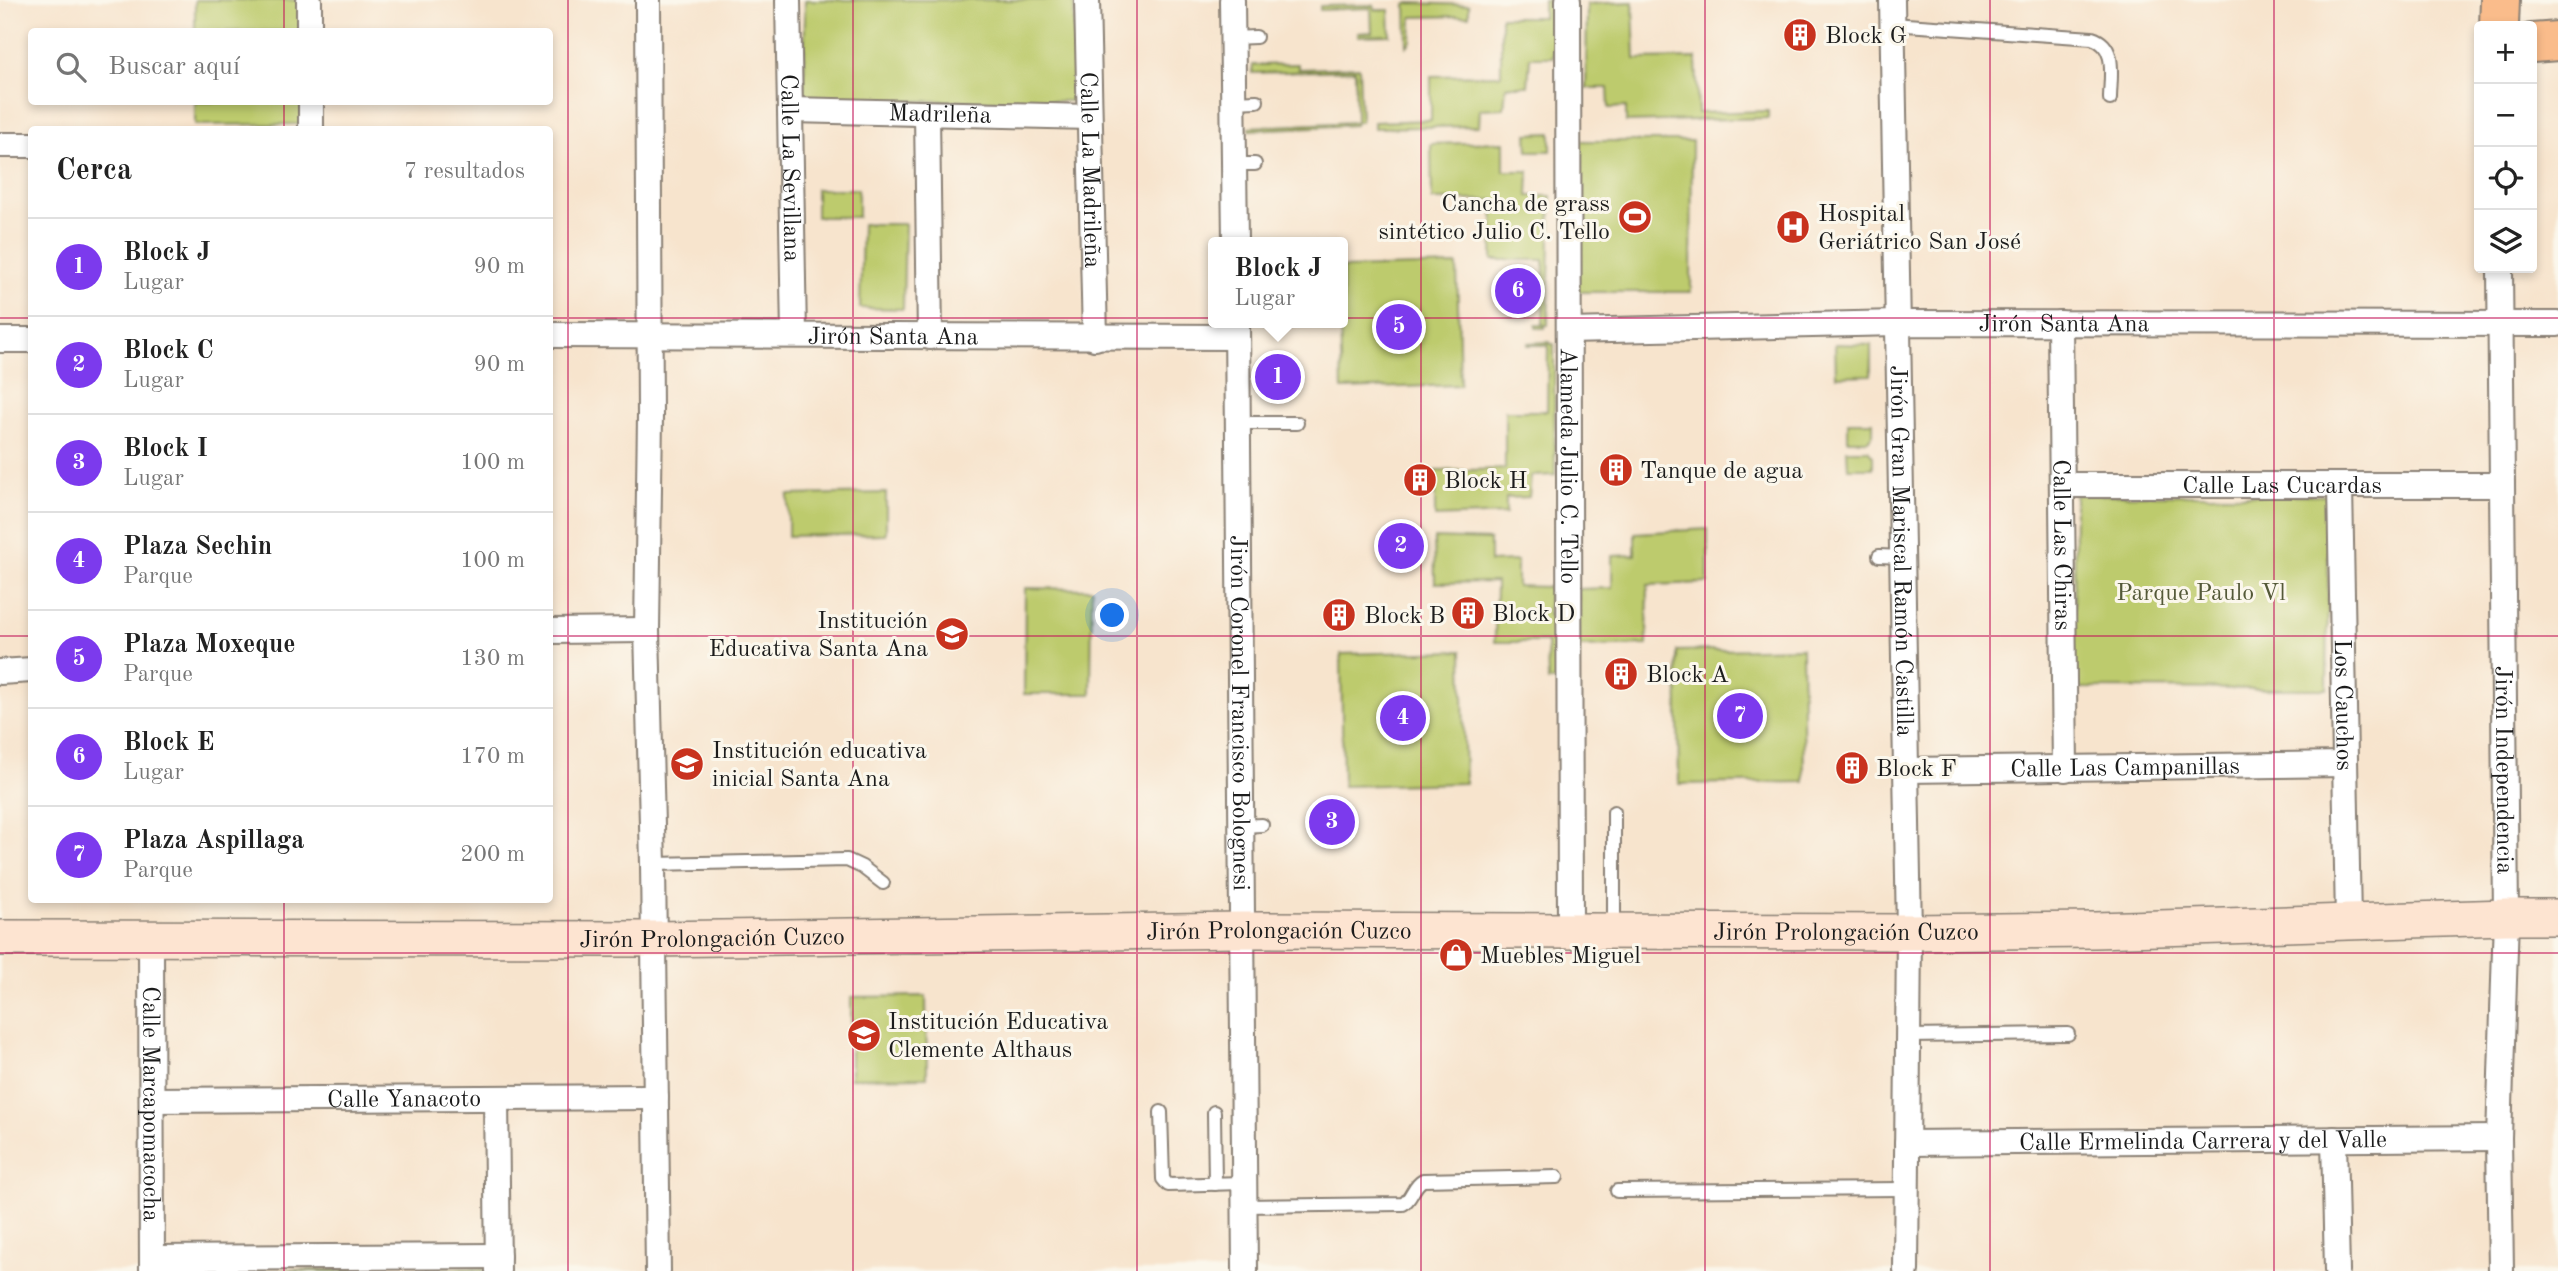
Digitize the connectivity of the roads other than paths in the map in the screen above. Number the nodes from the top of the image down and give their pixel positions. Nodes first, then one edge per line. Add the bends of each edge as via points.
1 (309, 0) edge
2 (648, 0) edge
3 (788, 0) edge
4 (1087, 0) edge
5 (1232, 0) edge
6 (1568, 0) edge
7 (2500, 0) edge
8 (1892, 12) edge
9 (2499, 21) edge
10 (309, 28) edge
11 (2558, 41) edge
12 (2537, 43) edge
13 (2110, 99) dead end
14 (311, 105) edge
15 (791, 110) junction
16 (927, 114) junction
17 (1089, 117) junction
18 (311, 126) edge
19 (0, 145) edge
20 (28, 145) edge
21 (1236, 237) edge
22 (2500, 273) edge
23 (1897, 323) junction
24 (2060, 323) junction
25 (2501, 323) junction
26 (2558, 324) edge
27 (1237, 330) edge
28 (1569, 331) junction
29 (553, 335) edge
30 (794, 335) junction
31 (649, 336) junction
32 (930, 337) junction
33 (1095, 338) junction
34 (0, 340) edge
35 (28, 340) edge
36 (1237, 423) junction
37 (1297, 423) dead end
38 (2063, 485) junction
39 (2502, 485) junction
40 (2340, 486) junction
41 (648, 630) junction
42 (553, 631) edge
43 (28, 670) edge
44 (0, 672) edge
45 (2344, 764) junction
46 (2065, 769) junction
47 (1906, 770) junction
48 (1614, 812) dead end
49 (653, 864) junction
50 (883, 883) dead end
51 (2506, 917) junction
52 (2558, 918) edge
53 (2348, 922) junction
54 (1240, 930) junction
55 (1570, 931) junction
56 (1614, 932) junction
57 (1909, 932) junction
58 (0, 938) edge
59 (150, 939) junction
60 (654, 939) junction
61 (2067, 1034) dead end
62 (1908, 1036) junction
63 (656, 1097) junction
64 (496, 1098) junction
65 (152, 1100) junction
66 (1161, 1112) dead end
67 (1214, 1112) dead end
68 (2499, 1138) junction
69 (2334, 1139) junction
70 (1907, 1143) junction
71 (1557, 1177) dead end
72 (1214, 1184) junction
73 (1905, 1189) junction
74 (1617, 1191) dead end
75 (1244, 1195) junction
76 (152, 1264) edge
77 (498, 1264) edge
78 (658, 1271) edge
79 (1245, 1271) edge
80 (1906, 1271) edge
81 (2337, 1271) edge
82 (2501, 1271) edge

1 - 10 street
2 - 31 street
3 - 15 street, Calle La Sevillana
4 - 17 street, Calle La Madrileña
5 - 21 street via 1244,37 1245,101
6 - 28 street, Alameda Julio C. Tello
7 - 9 main road
8 - 13 lane via 2101,40 2110,55
8 - 23 street, Jirón Gran Mariscal Ramón Castilla via 1886,90
11 - 12 main road
14 - 18 street
15 - 16 street, Madrileña
15 - 30 street, Calle La Sevillana
16 - 17 street, Madrileña
16 - 32 street
17 - 33 street, Calle La Madrileña
19 - 20 street
22 - 25 street, Jirón Independencia
23 - 24 street, Jirón Santa Ana
23 - 28 street, Jirón Santa Ana via 1739,336
23 - 47 street, Jirón Gran Mariscal Ramón Castilla via 1890,557
24 - 25 street, Jirón Santa Ana
24 - 38 street, Calle Las Chiras
25 - 26 street, Jirón Santa Ana
25 - 39 street, Jirón Independencia
27 - 33 street, Jirón Santa Ana
27 - 36 street, Jirón Coronel Francisco Bolognesi
28 - 55 street, Alameda Julio C. Tello
29 - 31 street, Jirón Santa Ana
30 - 31 street, Jirón Santa Ana
30 - 32 street, Jirón Santa Ana
31 - 41 street
32 - 33 street, Jirón Santa Ana
34 - 35 street
36 - 37 lane
36 - 54 street, Jirón Coronel Francisco Bolognesi via 1251,826
38 - 40 street, Calle Las Cucardas
38 - 46 street, Calle Las Chiras
39 - 40 street, Calle Las Cucardas
39 - 51 street, Jirón Independencia
40 - 45 street, Los Cauchos
41 - 42 street
41 - 49 street
43 - 44 street
45 - 46 street, Calle Las Campanillas
45 - 53 street, Los Cauchos
46 - 47 street, Calle Las Campanillas
47 - 57 street, Jirón Gran Mariscal Ramón Castilla
48 - 56 lane
49 - 50 lane via 847,860
49 - 60 street
51 - 52 street, Jirón Prolongación Cuzco
51 - 53 street, Jirón Prolongación Cuzco
51 - 68 street, Jirón Independencia
53 - 57 street, Jirón Prolongación Cuzco
54 - 55 street, Jirón Prolongación Cuzco via 1531,926
54 - 60 street, Jirón Prolongación Cuzco
54 - 75 street, Jirón Coronel Francisco Bolognesi
55 - 56 street, Jirón Prolongación Cuzco
56 - 57 street, Jirón Prolongación Cuzco
57 - 62 street, Jirón Gran Mariscal Ramón Castilla
58 - 59 street, Jirón Prolongación Cuzco
59 - 60 street, Jirón Prolongación Cuzco
59 - 65 street, Calle Marcapomacocha
60 - 63 street
61 - 62 lane
62 - 70 street, Jirón Gran Mariscal Ramón Castilla
63 - 64 street, Calle Yanacoto
63 - 78 street
64 - 65 street, Calle Yanacoto
64 - 77 street
65 - 76 street, Calle Marcapomacocha
66 - 72 lane via 1163,1179 1168,1185
67 - 72 lane
68 - 69 street, Calle Ermelinda Carrera y del Valle
68 - 82 street, Jirón Independencia
69 - 70 street, Calle Ermelinda Carrera y del Valle
69 - 81 street
70 - 73 street, Jirón Gran Mariscal Ramón Castilla
71 - 75 lane via 1423,1180 1403,1204
72 - 75 lane
73 - 74 lane
73 - 80 street, Jirón Gran Mariscal Ramón Castilla
75 - 79 street, Jirón Coronel Francisco Bolognesi
76 - 77 street

